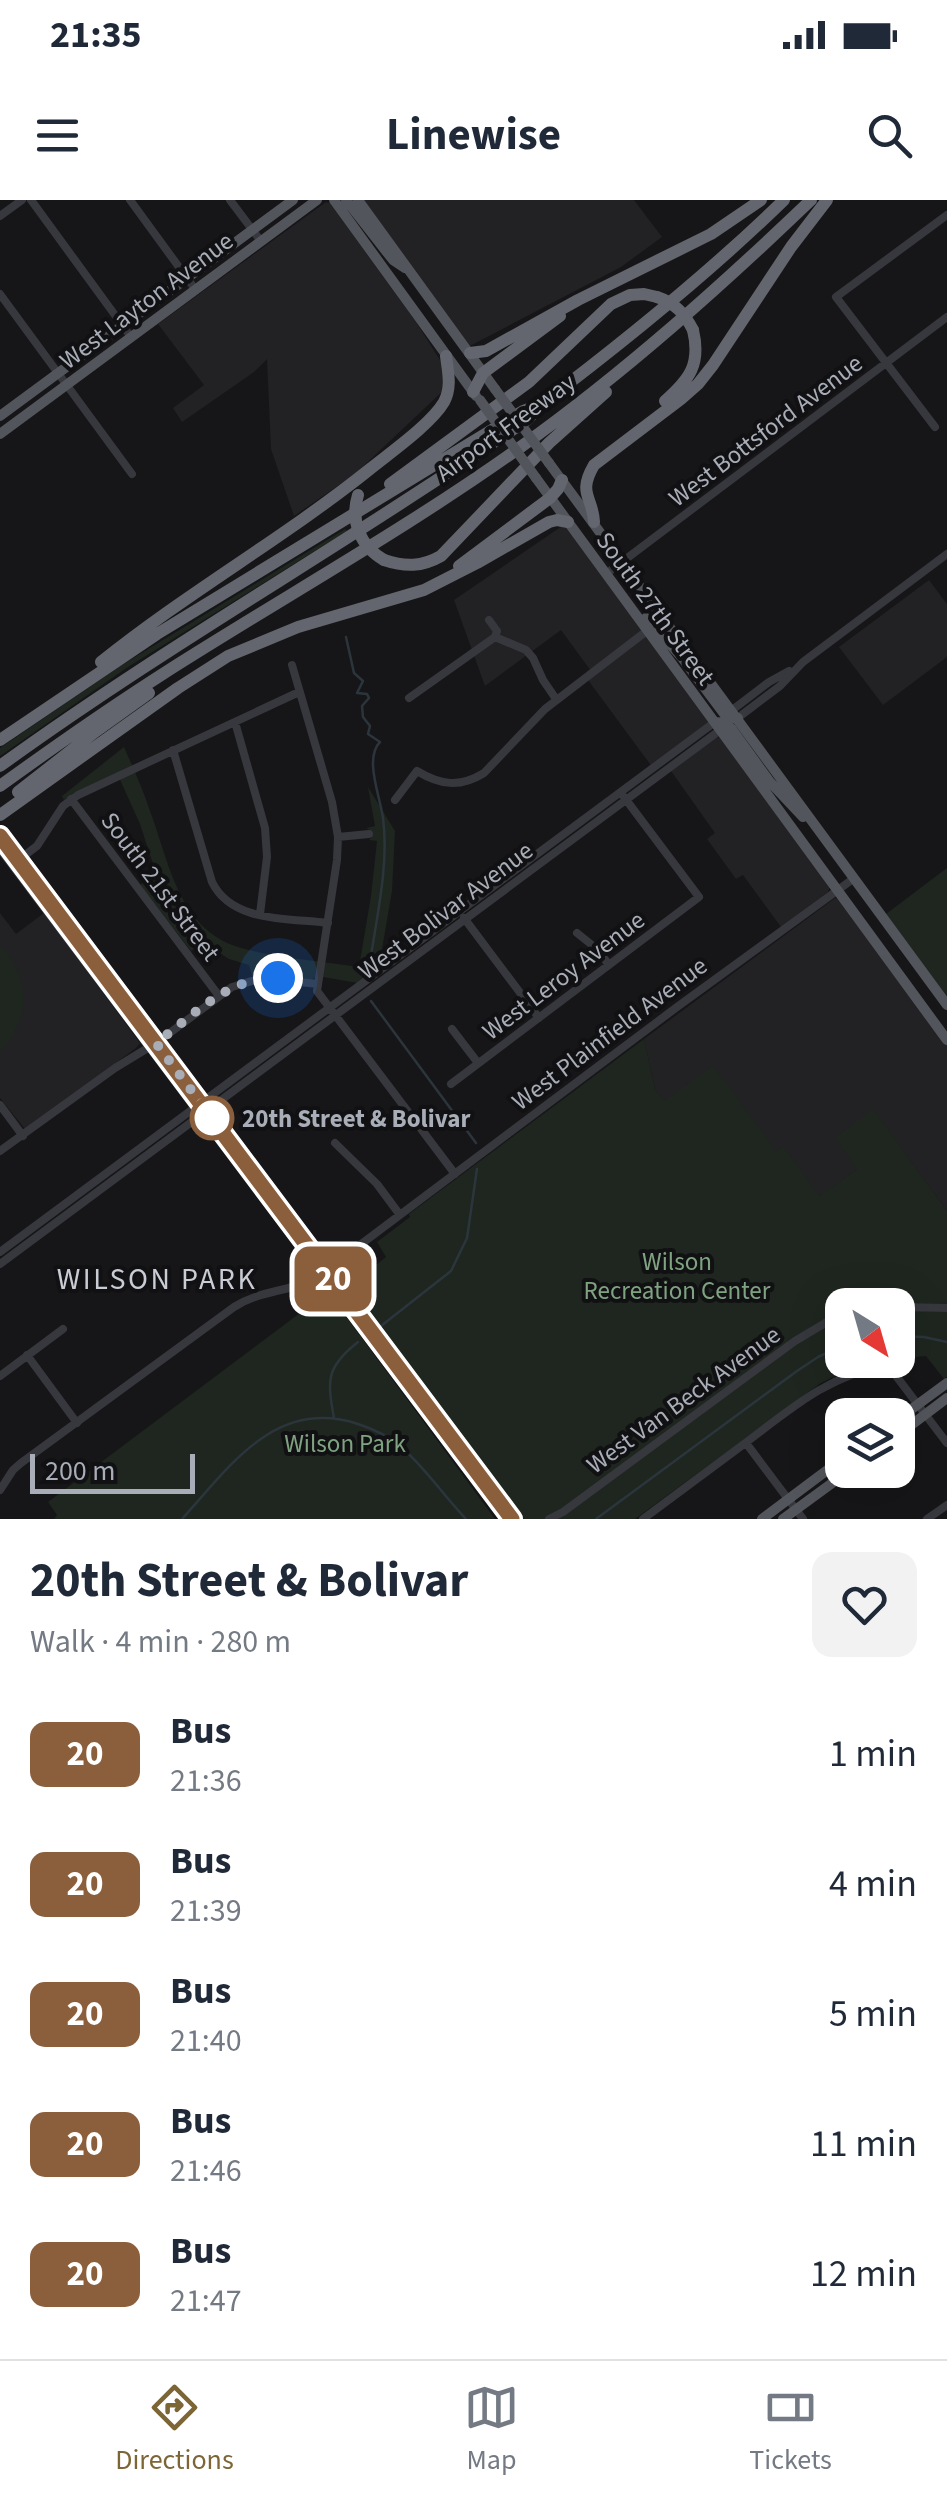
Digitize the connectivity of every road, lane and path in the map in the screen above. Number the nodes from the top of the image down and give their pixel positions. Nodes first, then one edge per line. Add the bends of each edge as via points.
1 (22, 200) edge
2 (31, 200) edge
3 (130, 200) edge
4 (230, 200) edge
5 (293, 200) edge
6 (317, 200) edge
7 (334, 200) edge
8 (346, 200) edge
9 (358, 200) edge
10 (761, 200) edge
11 (784, 200) edge
12 (812, 200) edge
13 (826, 200) edge
14 (947, 215) edge
15 (0, 216) edge
16 (252, 230) junction
17 (260, 240) junction
18 (410, 272) junction
19 (187, 278) junction
20 (196, 289) junction
21 (398, 289) junction
22 (0, 294) edge
23 (428, 295) junction
24 (591, 295) junction
25 (436, 308) junction
26 (412, 309) junction
27 (947, 317) edge
28 (122, 325) junction
29 (131, 336) junction
30 (470, 353) junction
31 (446, 356) junction
32 (887, 363) junction
33 (626, 366) junction
34 (58, 373) junction
35 (484, 373) junction
36 (66, 384) junction
37 (476, 396) junction
38 (539, 406) junction
39 (0, 416) edge
40 (935, 427) dead end
41 (1, 430) edge
42 (620, 444) junction
43 (388, 456) junction
44 (132, 474) dead end
45 (562, 480) junction
46 (550, 498) junction
47 (568, 522) junction
48 (594, 522) junction
49 (307, 543) junction
50 (947, 554) edge
51 (622, 563) junction
52 (606, 574) junction
53 (617, 589) junction
54 (424, 590) junction
55 (489, 620) dead end
56 (648, 630) junction
57 (495, 637) junction
58 (198, 653) junction
59 (292, 665) dead end
60 (300, 692) junction
61 (409, 698) dead end
62 (59, 699) junction
63 (556, 699) junction
64 (726, 720) junction
65 (235, 722) junction
66 (0, 740) edge
67 (173, 750) junction
68 (0, 766) edge
69 (0, 786) edge
70 (624, 796) junction
71 (71, 799) junction
72 (394, 800) dead end
73 (0, 806) edge
74 (0, 814) edge
75 (369, 834) dead end
76 (0, 836) edge
77 (338, 837) junction
78 (0, 849) edge
79 (544, 855) junction
80 (16, 862) junction
81 (853, 878) junction
82 (838, 890) junction
83 (459, 912) junction
84 (260, 914) junction
85 (465, 920) junction
86 (328, 923) junction
87 (577, 932) dead end
88 (609, 965) junction
89 (318, 988) junction
90 (219, 996) junction
91 (947, 1005) edge
92 (333, 1012) junction
93 (538, 1018) junction
94 (452, 1029) dead end
95 (947, 1040) edge
96 (153, 1045) junction
97 (478, 1064) junction
98 (451, 1084) dead end
99 (0, 1105) edge
100 (201, 1110) junction
101 (23, 1136) junction
102 (334, 1143) dead end
103 (0, 1151) edge
104 (454, 1174) junction
105 (400, 1215) junction
106 (0, 1252) edge
107 (0, 1264) edge
108 (323, 1273) junction
109 (915, 1307) edge
110 (947, 1308) edge
111 (825, 1324) edge
112 (62, 1329) dead end
113 (27, 1355) junction
114 (0, 1376) edge
115 (947, 1382) edge
116 (947, 1398) edge
117 (919, 1403) junction
118 (915, 1406) edge
119 (926, 1414) junction
120 (915, 1422) edge
121 (77, 1423) junction
122 (746, 1442) junction
123 (947, 1443) edge
124 (825, 1472) edge
125 (830, 1488) edge
126 (0, 1490) edge
127 (788, 1499) junction
128 (947, 1505) edge
129 (800, 1514) edge
130 (504, 1519) edge
131 (512, 1519) edge
132 (549, 1519) edge
133 (643, 1519) edge
134 (762, 1519) edge
135 (784, 1519) edge
136 (928, 1519) edge

1 - 15 street
2 - 28 street
3 - 19 street
4 - 16 street
5 - 16 main road, West Layton Avenue
6 - 17 main road, West Layton Avenue
7 - 21 main road, South 27th Street
8 - 18 main road
9 - 18 main road, South 27th Street
10 - 24 highway via 734,221
11 - 38 highway, Airport Freeway via 628,339
12 - 33 highway, Airport Freeway
13 - 42 highway via 698,384
14 - 32 street via 836,297
16 - 17 street
16 - 19 main road, West Layton Avenue
17 - 20 main road, West Layton Avenue
18 - 23 main road, South 27th Street
19 - 20 street
19 - 28 main road, West Layton Avenue
20 - 29 main road, West Layton Avenue
21 - 23 main road
21 - 26 main road, South 27th Street
22 - 34 street
23 - 25 main road, South 27th Street
24 - 30 highway
24 - 35 highway
25 - 26 main road
25 - 30 main road, South 27th Street
26 - 31 main road, South 27th Street
27 - 32 street, West Bottsford Avenue
28 - 29 street
28 - 34 main road, West Layton Avenue
29 - 36 main road, West Layton Avenue
30 - 35 main road, South 27th Street
31 - 37 main road, South 27th Street
31 - 43 highway via 449,384 442,406
32 - 40 street
32 - 51 street, West Bottsford Avenue
33 - 43 highway, bridge via 616,384 428,563 384,560 359,533 358,495
33 - 58 highway, Airport Freeway via 453,493
34 - 36 street
34 - 39 main road, West Layton Avenue
35 - 37 highway
35 - 45 main road, South 27th Street, bridge
36 - 41 main road, West Layton Avenue
36 - 44 street
37 - 46 main road, South 27th Street, bridge
38 - 49 highway
38 - 68 highway via 433,484 147,664
42 - 48 highway via 588,476
42 - 49 highway, bridge via 686,382 696,356 693,330 681,311 644,294 611,304 530,382
43 - 62 highway via 164,614
45 - 46 highway
45 - 48 main road, South 27th Street
46 - 47 main road, South 27th Street
46 - 54 highway
47 - 52 main road, South 27th Street
47 - 54 highway via 548,522
48 - 51 main road, South 27th Street
49 - 62 highway
50 - 64 street, West Bolivar Avenue via 780,686
51 - 52 street, West Bottsford Avenue
51 - 64 main road, South 27th Street
52 - 53 main road, South 27th Street
53 - 56 main road, South 27th Street
53 - 64 main road via 679,654
54 - 74 highway via 298,626 228,656
55 - 57 street
56 - 63 street
56 - 64 main road, South 27th Street
57 - 61 street
57 - 63 street via 526,650
58 - 69 highway
58 - 73 highway
59 - 60 street
60 - 65 street
60 - 77 street
62 - 66 highway
63 - 72 street via 471,781 446,784 417,771
64 - 70 street, West Bolivar Avenue
64 - 81 main road, South 27th Street
64 - 82 main road, South 27th Street
65 - 67 street
65 - 84 street via 266,840
67 - 71 street
67 - 84 street via 218,894
70 - 79 street, West Bolivar Avenue
70 - 88 street, West Leroy Avenue via 699,897
71 - 80 street via 37,846
71 - 90 street, South 21st Street
75 - 77 street
76 - 80 street
77 - 86 street
78 - 80 street
79 - 83 street, West Bolivar Avenue
79 - 85 street, West Bolivar Avenue
80 - 96 street
81 - 82 street, West Plainfield Avenue
81 - 91 main road, South 27th Street
82 - 95 main road, South 27th Street
82 - 104 street, West Plainfield Avenue
83 - 85 street
83 - 92 street, West Bolivar Avenue
84 - 86 street
85 - 92 street, West Bolivar Avenue
85 - 93 street
86 - 89 street
87 - 88 street
88 - 93 street, West Leroy Avenue
89 - 90 street via 262,978
89 - 92 street
90 - 96 street
92 - 100 street, West Bolivar Avenue
92 - 104 street
93 - 97 street, West Leroy Avenue
94 - 97 street
96 - 100 street
96 - 101 street
97 - 98 street, West Leroy Avenue
99 - 101 street
100 - 106 street, West Bolivar Avenue
100 - 107 street, West Bolivar Avenue
100 - 108 street
101 - 103 street
102 - 105 street
104 - 105 street, West Plainfield Avenue
105 - 108 street, West Plainfield Avenue
108 - 121 street, West Plainfield Avenue via 249,1298
108 - 130 street
108 - 131 street
109 - 110 street
111 - 132 street, West Van Beck Avenue
112 - 113 street
113 - 114 street
113 - 121 street
115 - 117 main road
116 - 119 main road
117 - 118 main road
117 - 119 street
117 - 122 street via 887,1364 825,1385
119 - 120 main road
119 - 123 street
121 - 126 street, West Plainfield Avenue via 12,1470
122 - 127 street
122 - 133 street
124 - 127 main road
125 - 129 main road
127 - 129 street
127 - 134 main road
128 - 136 street
129 - 135 main road

